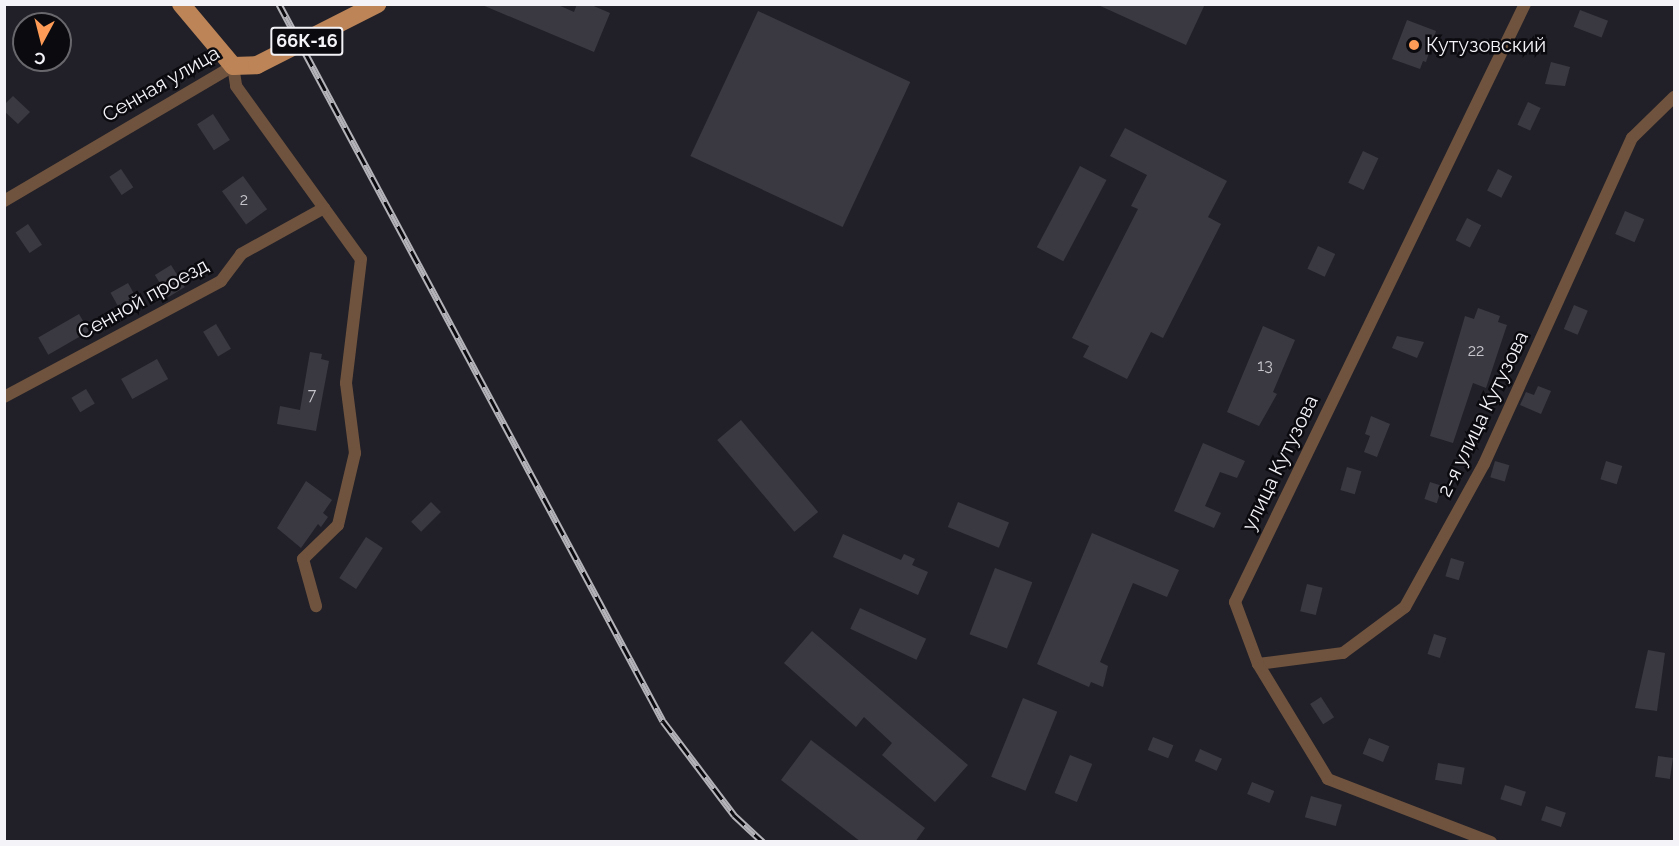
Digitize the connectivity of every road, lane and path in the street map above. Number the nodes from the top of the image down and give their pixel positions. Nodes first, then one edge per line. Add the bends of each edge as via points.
1 (181, 4) edge
2 (377, 4) edge
3 (1525, 4) edge
4 (233, 66) junction
5 (1674, 97) edge
6 (4, 201) edge
7 (324, 208) junction
8 (4, 397) edge
9 (316, 606) dead end
10 (1258, 664) junction
11 (1491, 842) edge

1 - 4 main road
2 - 4 main road, Сенная улица / 66К-16 via 257,65
3 - 10 street, улица Кутузова via 1235,603
4 - 6 street, Сенная улица
4 - 7 street via 236,86
5 - 10 street, 2-я улица Кутузова via 1632,138 1484,464 1405,607 1343,653
7 - 8 street, Сенной проезд via 241,254 221,281
7 - 9 street via 361,259 346,383 355,453 338,525 303,559
10 - 11 street, улица Кутузова via 1328,779

